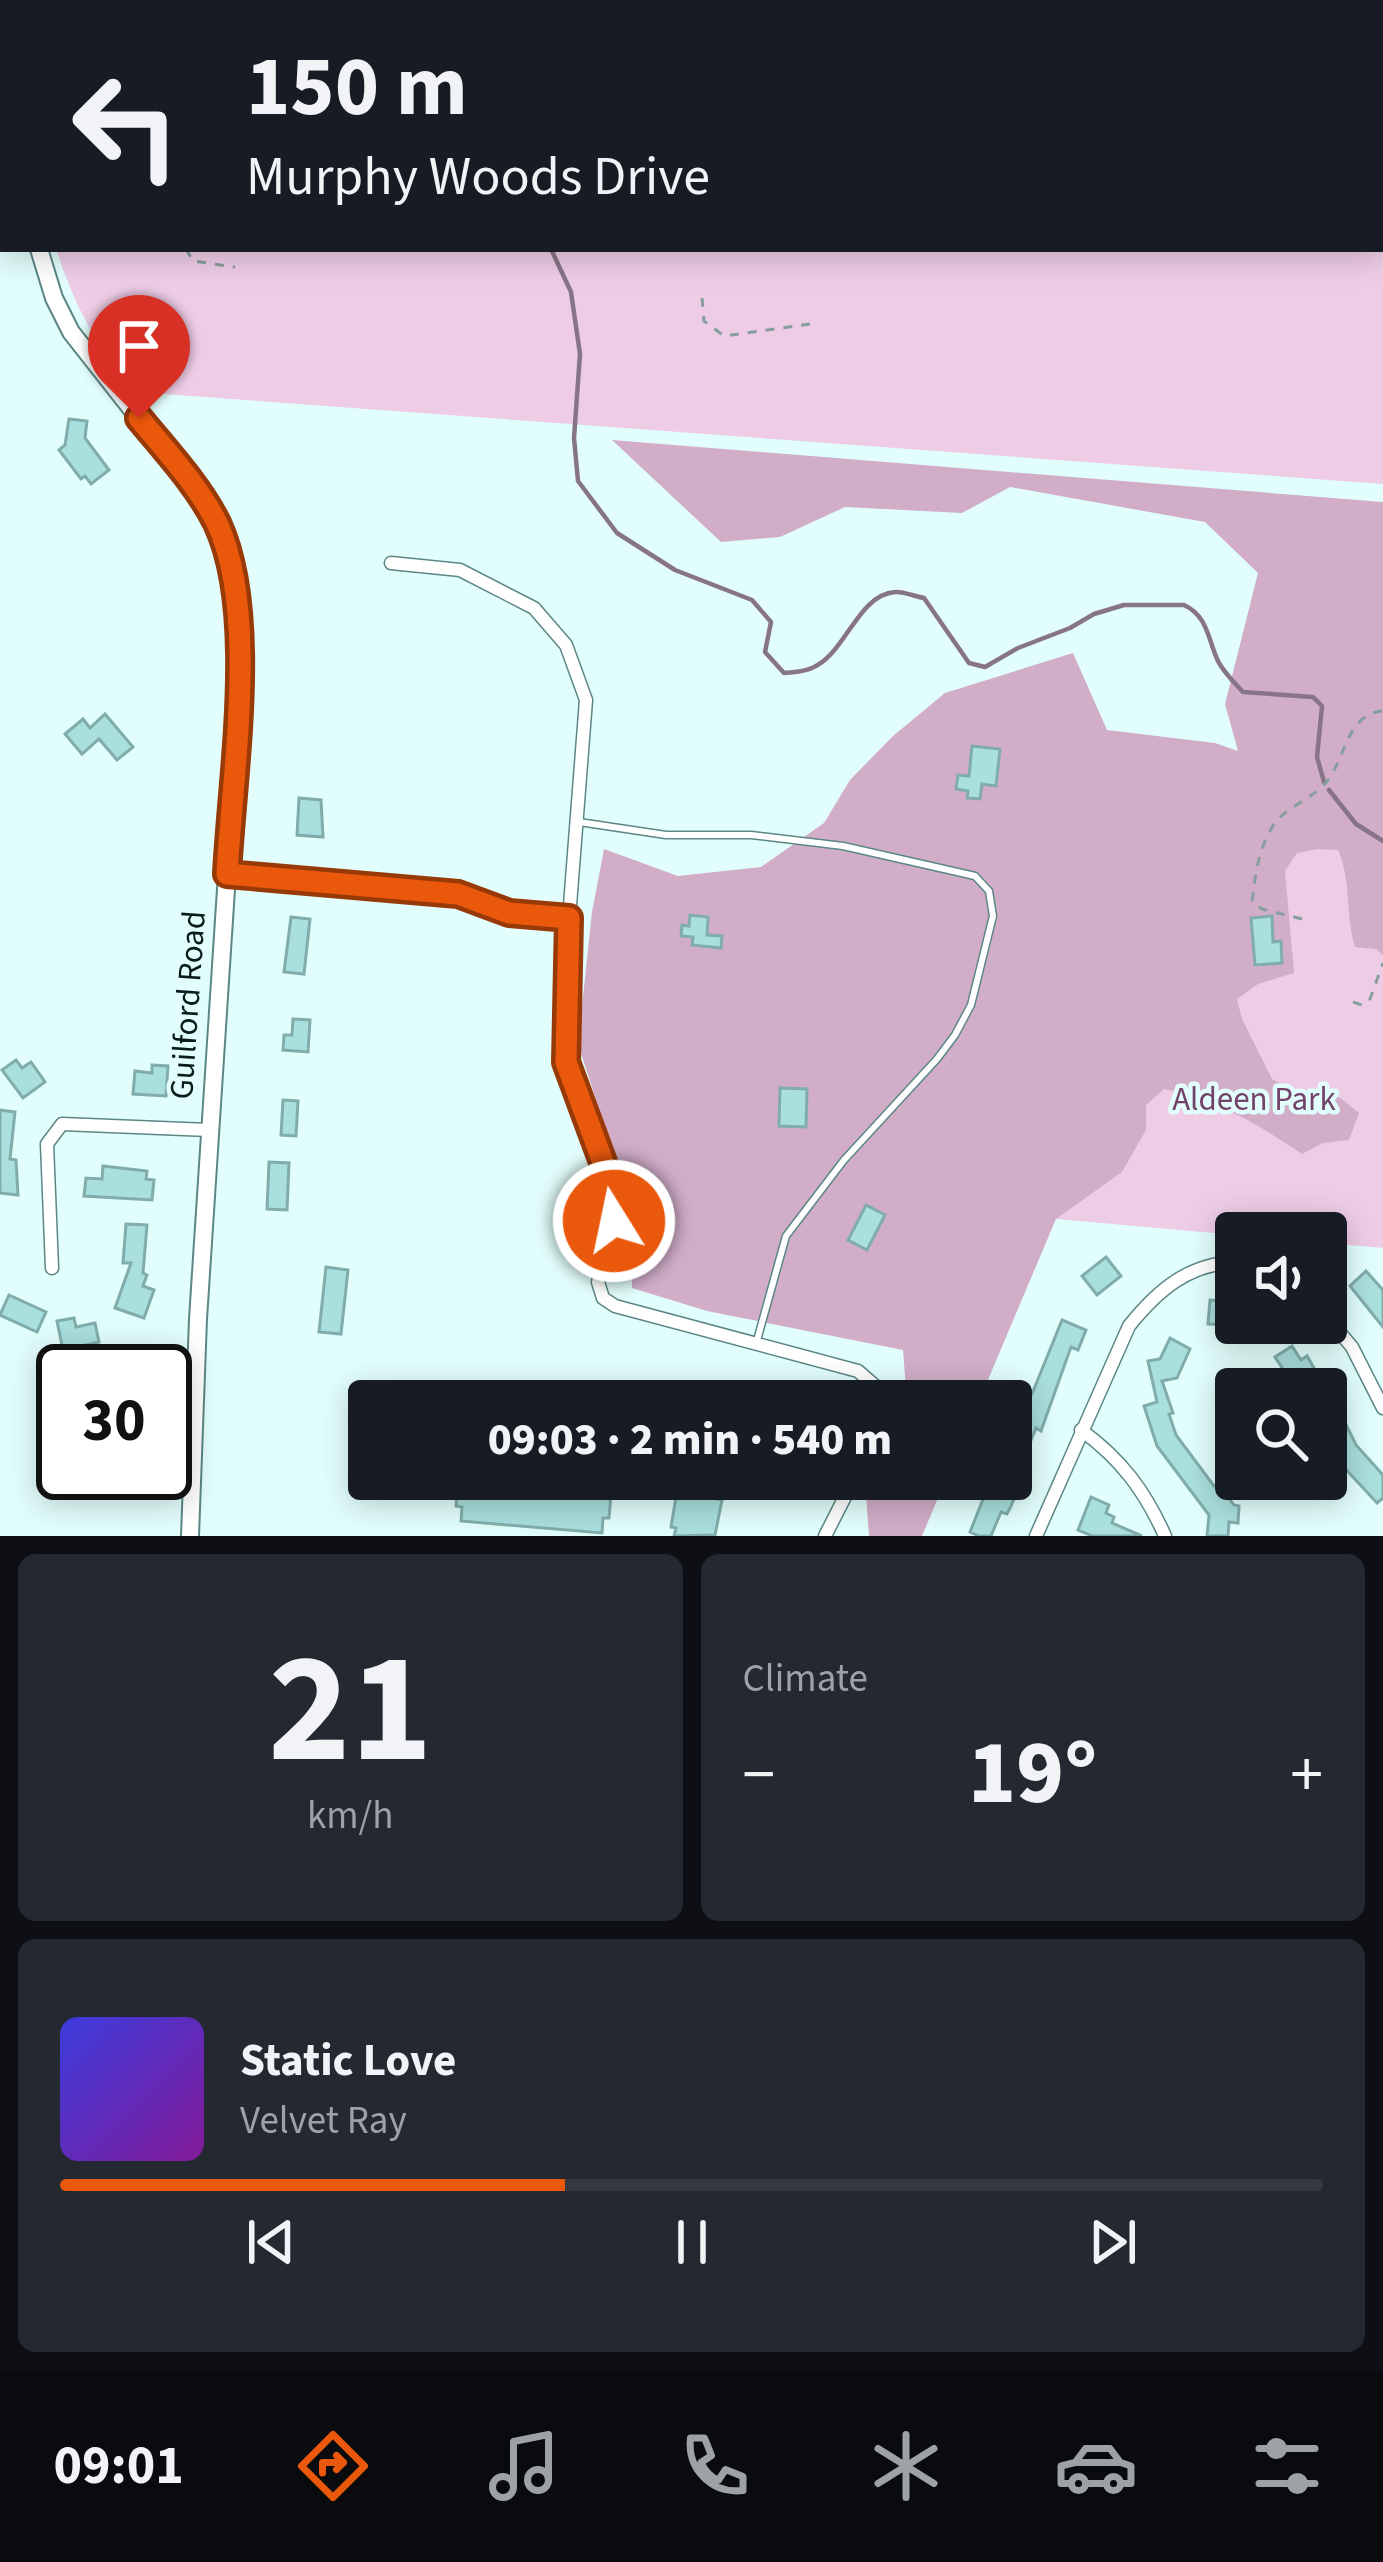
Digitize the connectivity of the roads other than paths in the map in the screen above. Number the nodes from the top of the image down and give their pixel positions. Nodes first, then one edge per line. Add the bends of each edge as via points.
1 (40, 252) edge
2 (391, 562) dead end
3 (579, 822) junction
4 (227, 874) junction
5 (569, 918) junction
6 (209, 1130) junction
7 (1215, 1264) edge
8 (52, 1268) dead end
9 (1347, 1341) edge
10 (756, 1344) junction
11 (869, 1380) edge
12 (1383, 1408) edge
13 (1082, 1430) junction
14 (843, 1500) edge
15 (190, 1536) edge
16 (825, 1536) edge
17 (1036, 1536) edge
18 (1166, 1536) edge

1 - 4 street, Guilford Road via 71,332 204,501 228,554 239,646
2 - 3 street via 460,571 534,608 566,645 586,700
3 - 5 street
3 - 10 lane via 843,846 975,876 989,891 993,916 982,967 956,1035 786,1236
4 - 5 street via 458,894 509,913
4 - 6 street, Guilford Road
5 - 10 street via 566,1062 614,1192 598,1282 603,1298
6 - 8 street via 62,1124 47,1144
6 - 15 street, Guilford Road
7 - 13 street via 1190,1272 1129,1326
9 - 12 street
10 - 11 street via 858,1370
13 - 17 street
13 - 18 street via 1132,1476
14 - 16 street

